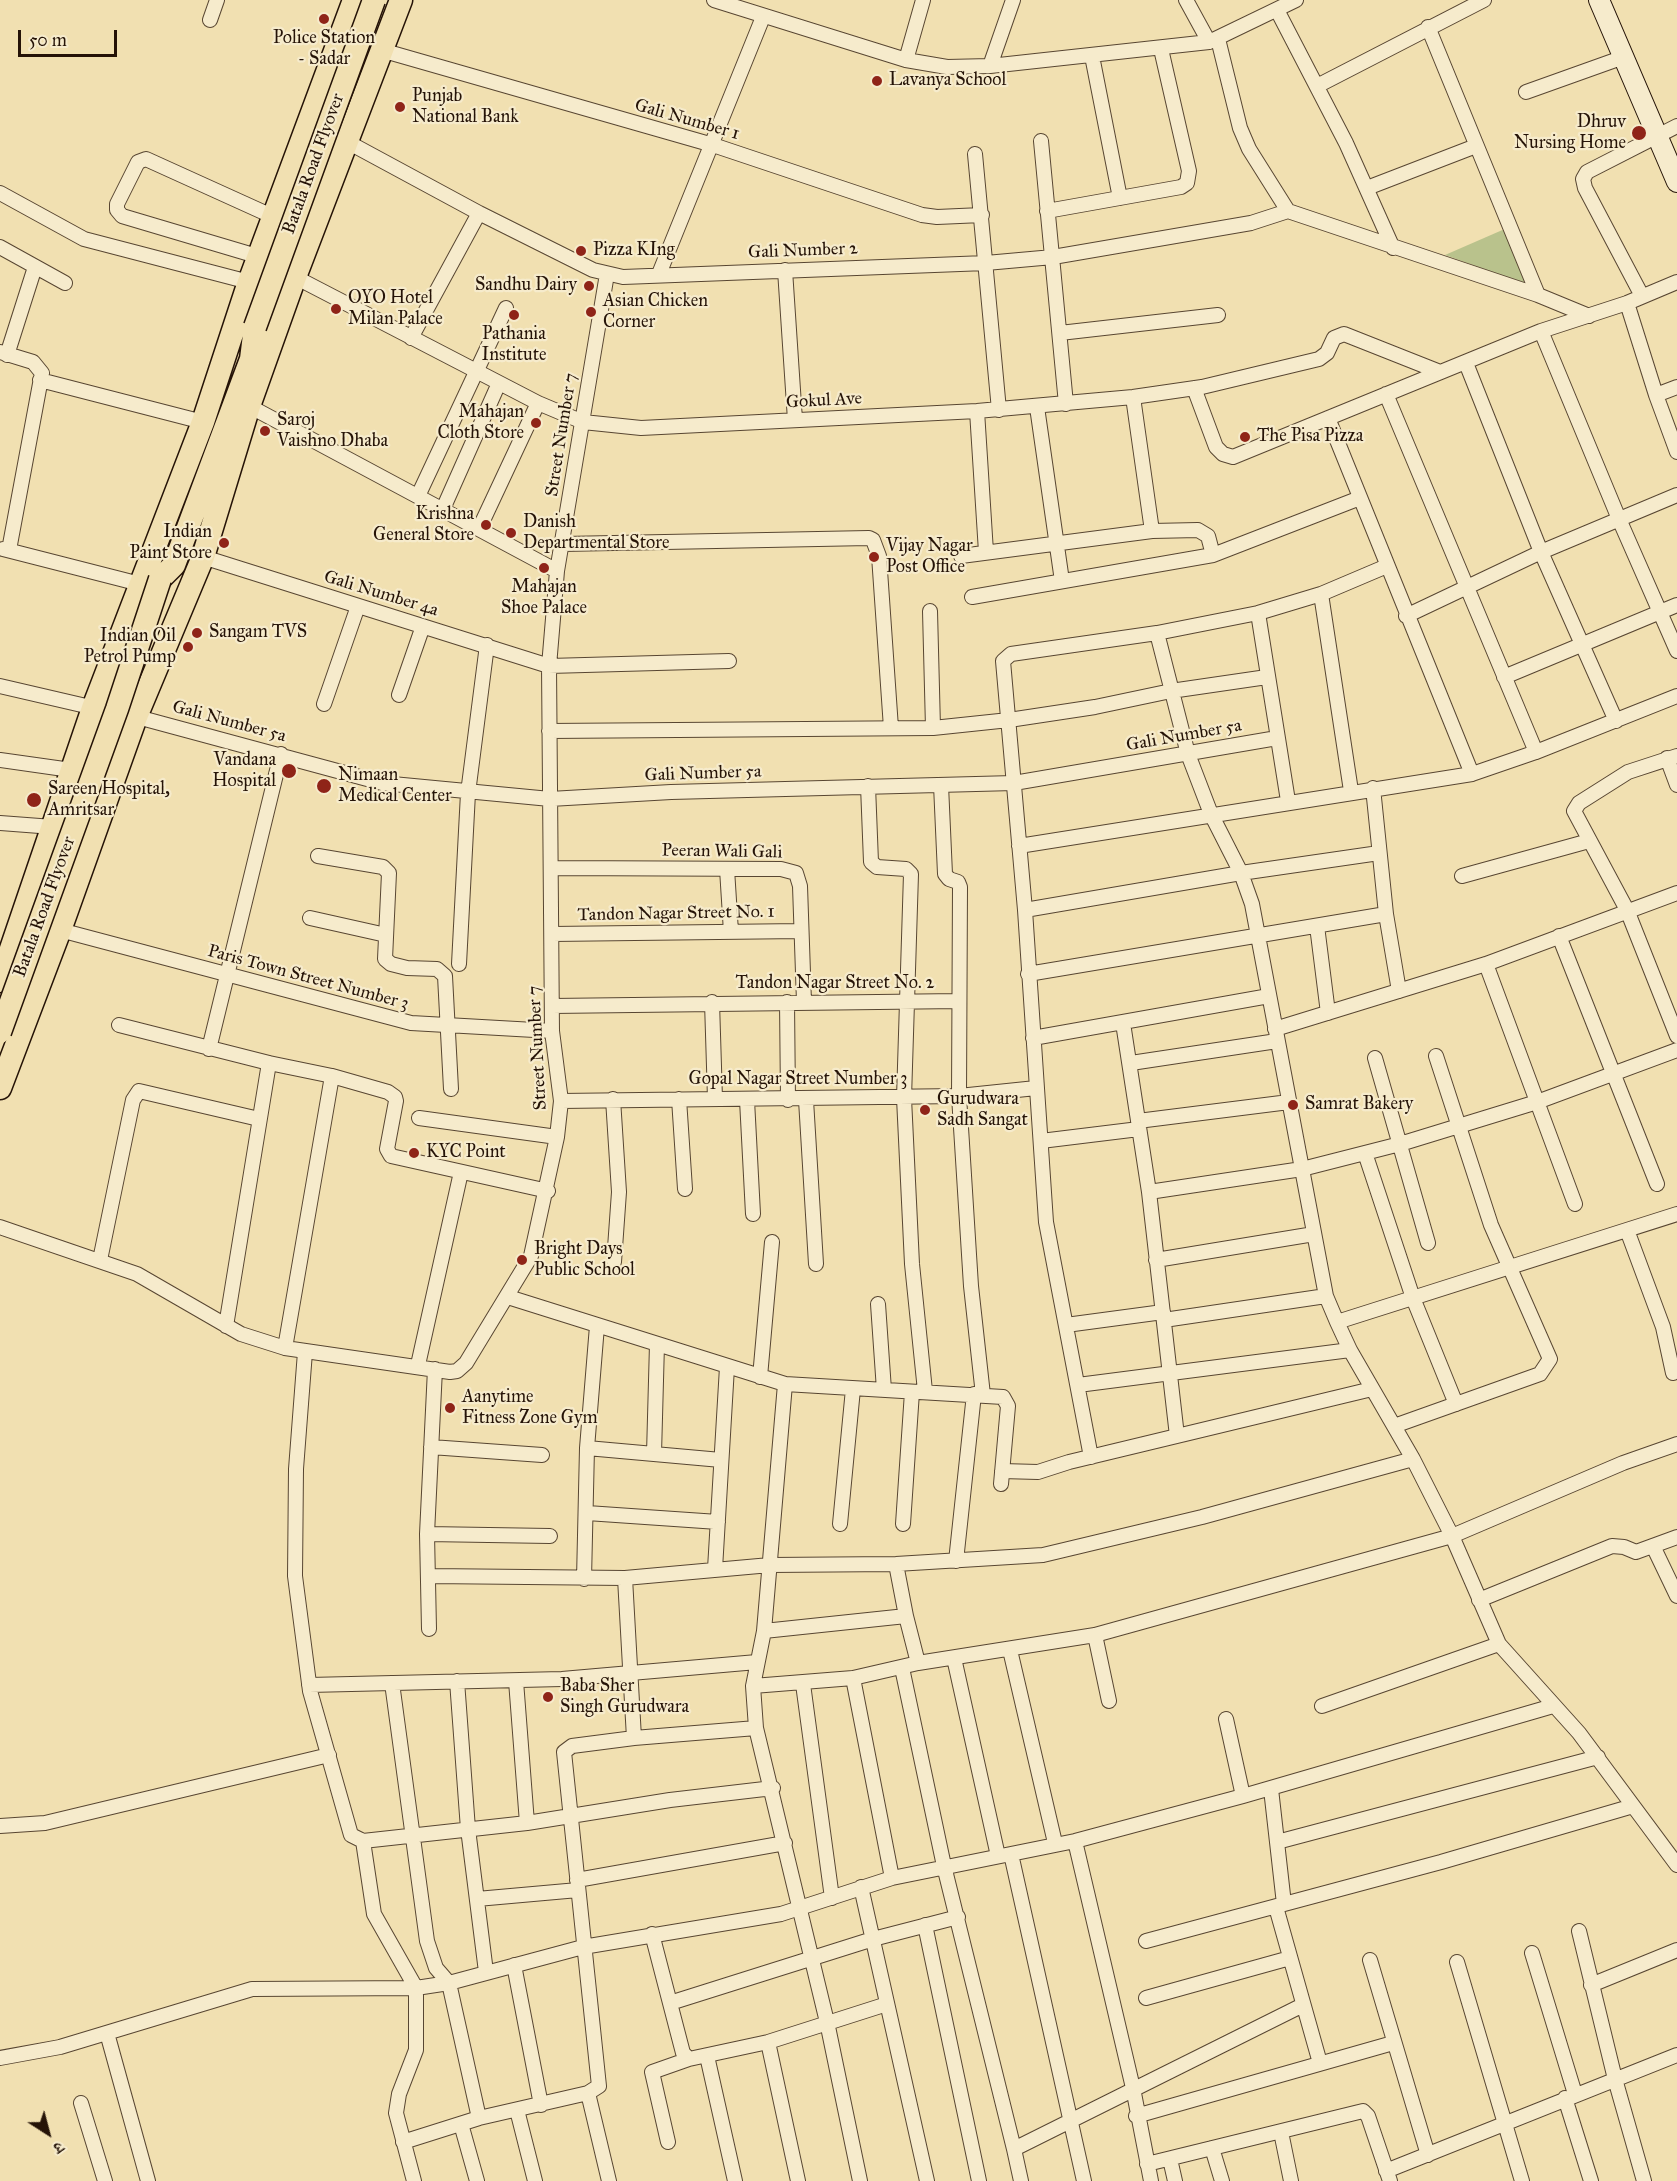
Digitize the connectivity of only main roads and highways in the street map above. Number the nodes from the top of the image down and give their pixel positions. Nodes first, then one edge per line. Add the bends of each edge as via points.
1 (354, 0) edge
2 (374, 0) edge
3 (401, 0) edge
4 (150, 582) junction
5 (0, 981) edge
6 (0, 1032) edge
7 (0, 1088) edge

1 - 4 main road via 249,282
2 - 4 main road, Batala Road Flyover, bridge via 255,327 251,359 174,565
3 - 7 main road via 249,406 203,557 135,717
4 - 5 main road via 93,708
4 - 6 main road, Batala Road Flyover, bridge via 117,709

